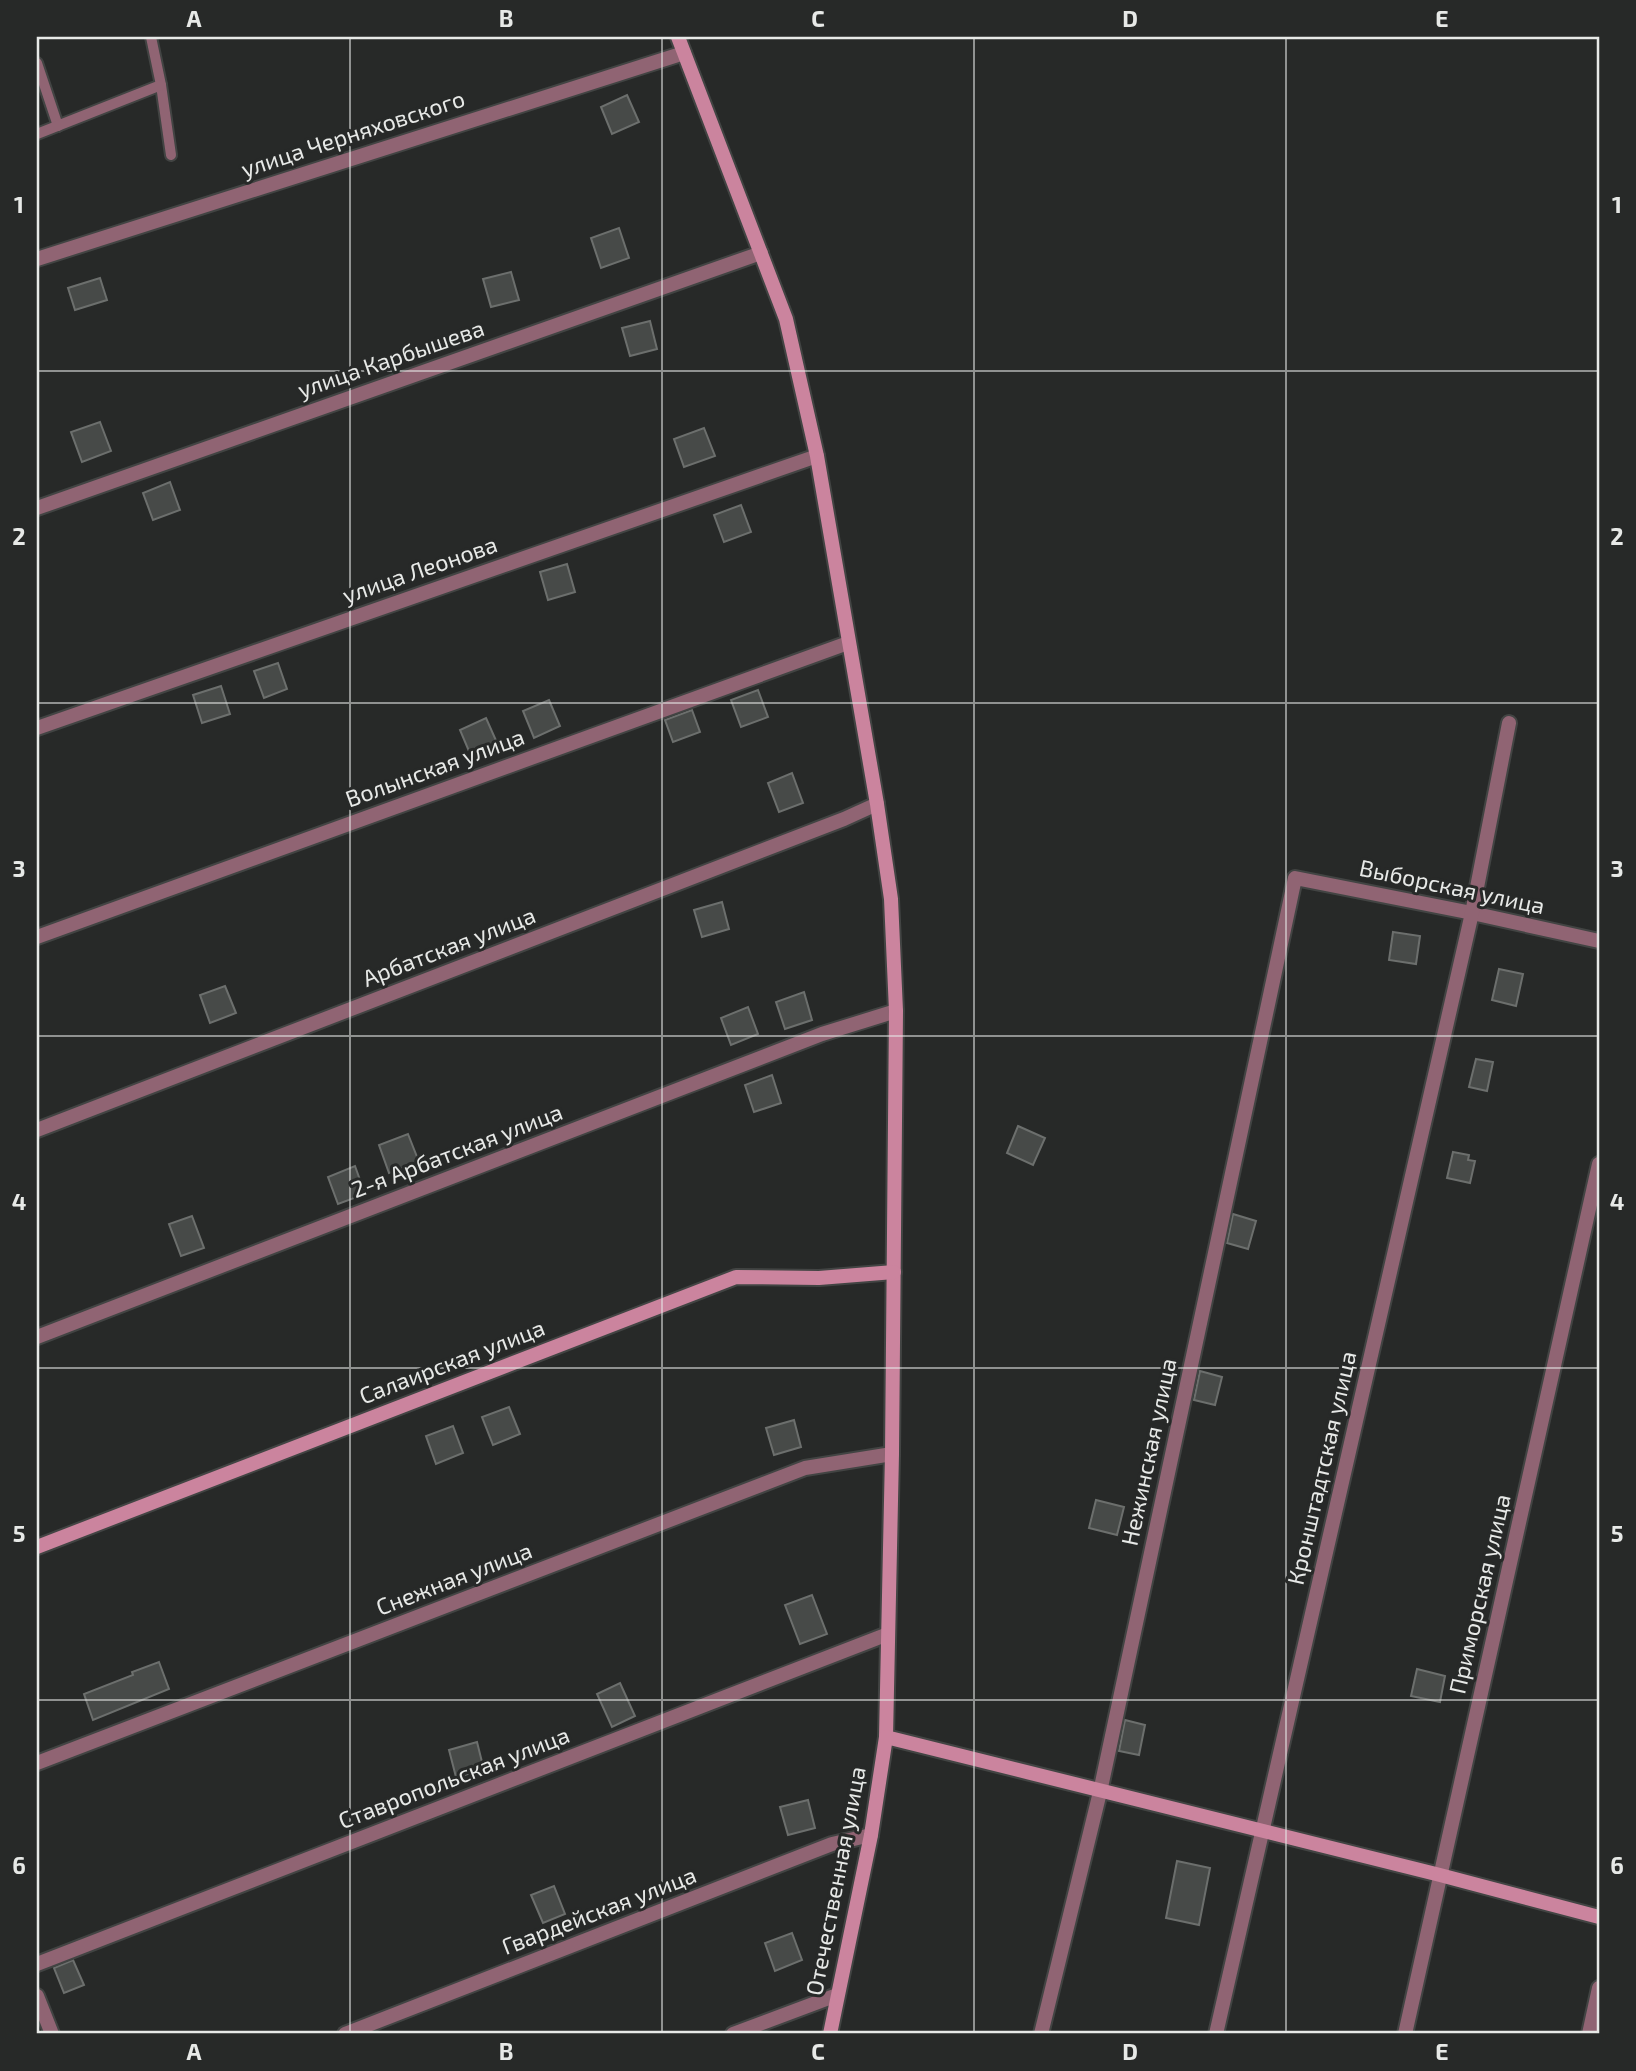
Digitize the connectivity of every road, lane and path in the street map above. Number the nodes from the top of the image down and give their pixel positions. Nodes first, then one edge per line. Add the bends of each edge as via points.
1 (151, 37) edge
2 (677, 37) edge
3 (684, 53) junction
4 (37, 63) edge
5 (161, 85) junction
6 (58, 126) junction
7 (37, 134) edge
8 (171, 155) dead end
9 (761, 253) junction
10 (37, 259) edge
11 (817, 456) junction
12 (37, 508) edge
13 (848, 642) junction
14 (1509, 723) dead end
15 (37, 728) edge
16 (877, 804) junction
17 (1295, 878) joint
18 (1472, 913) junction
19 (37, 937) edge
20 (1599, 941) edge
21 (896, 1011) junction
22 (37, 1130) edge
23 (1599, 1164) edge
24 (894, 1272) junction
25 (37, 1338) edge
26 (892, 1454) junction
27 (37, 1547) edge
28 (888, 1634) junction
29 (886, 1737) junction
30 (37, 1763) edge
31 (1100, 1791) junction
32 (1262, 1831) junction
33 (871, 1835) junction
34 (1440, 1875) junction
35 (1599, 1917) edge
36 (37, 1964) edge
37 (1599, 1988) edge
38 (837, 1995) junction
39 (37, 1996) edge
40 (52, 2034) edge
41 (345, 2034) edge
42 (733, 2034) edge
43 (830, 2034) edge
44 (1041, 2034) edge
45 (1216, 2034) edge
46 (1405, 2034) edge
47 (1589, 2034) edge

1 - 5 lane
2 - 3 main road, Отечественная улица
3 - 9 main road, Отечественная улица
3 - 10 street, улица Черняховского
4 - 6 lane
5 - 6 lane
5 - 8 lane
6 - 7 lane
9 - 11 main road, Отечественная улица via 786,319
9 - 12 street, улица Карбышева
11 - 13 main road, Отечественная улица
11 - 15 street, улица Леонова
13 - 16 main road, Отечественная улица
13 - 19 street, Волынская улица
14 - 18 street, Кронштадтская улица
16 - 21 main road, Отечественная улица via 891,899
16 - 22 street, Арбатская улица
17 - 18 street, Выборская улица
17 - 31 street, Нежинская улица
18 - 20 street, Выборская улица
18 - 32 street, Кронштадтская улица
21 - 24 main road, Отечественная улица
21 - 25 street, 2-я Арбатская улица via 822,1034
23 - 34 street, Приморская улица
24 - 26 main road, Отечественная улица
24 - 27 main road, Салаирская улица via 819,1278 736,1277
26 - 28 main road, Отечественная улица
26 - 30 street, Снежная улица via 805,1468
28 - 29 main road, Отечественная улица
28 - 36 street, Ставропольская улица
29 - 31 main road
29 - 33 main road, Отечественная улица
31 - 32 main road
31 - 44 street, Нежинская улица
32 - 34 main road
32 - 45 street, Кронштадтская улица
33 - 38 main road, Отечественная улица
33 - 41 street, Гвардейская улица via 832,1844
34 - 35 main road
34 - 46 street, Приморская улица
37 - 47 street
38 - 42 street
38 - 43 main road, Отечественная улица
39 - 40 street

